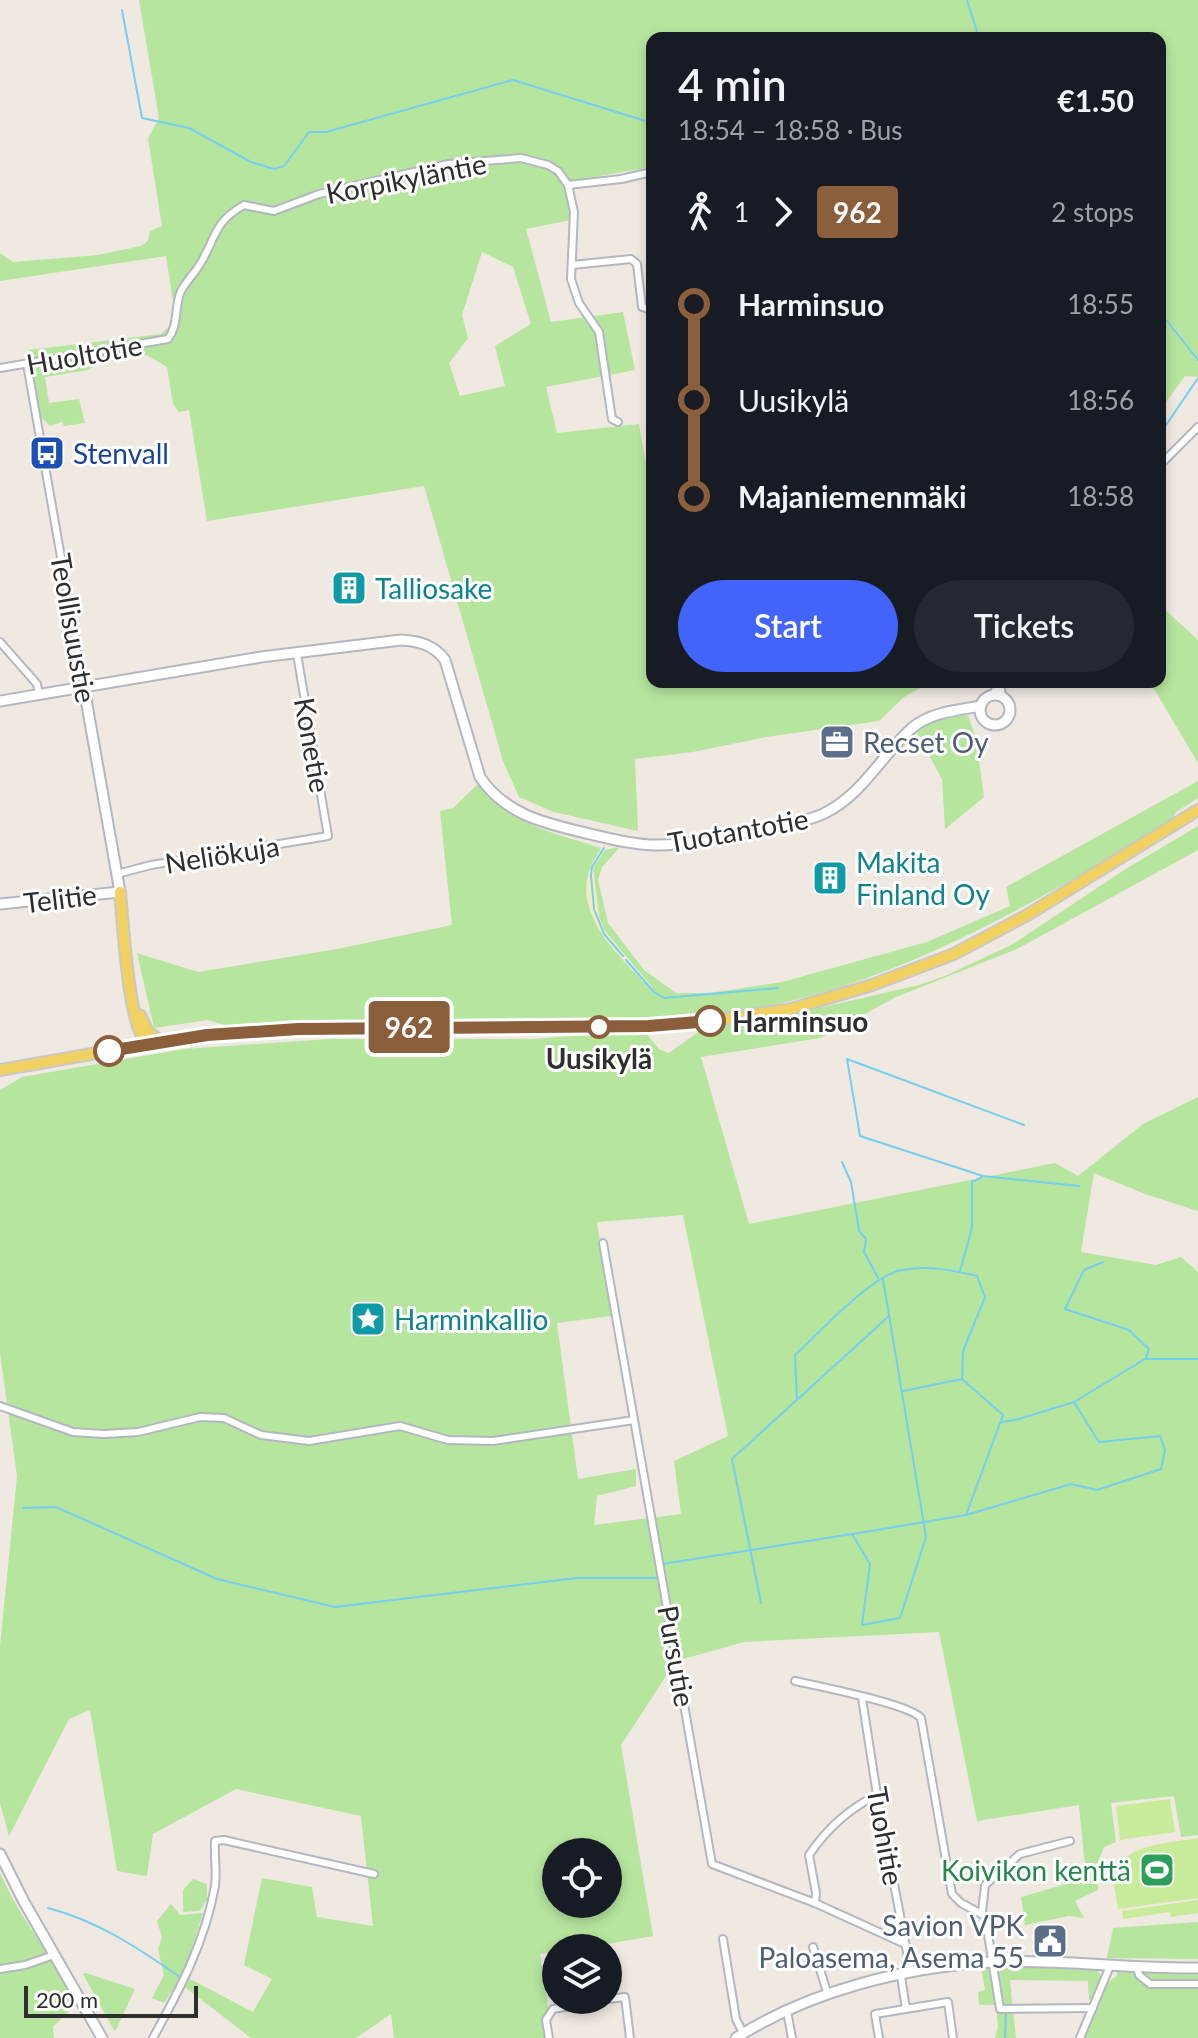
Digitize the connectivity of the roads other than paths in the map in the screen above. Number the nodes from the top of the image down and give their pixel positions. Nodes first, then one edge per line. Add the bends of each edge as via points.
1 (646, 173) edge
2 (568, 185) junction
3 (572, 265) junction
4 (646, 308) edge
5 (168, 339) joint
6 (27, 364) junction
7 (0, 368) edge
8 (618, 422) dead end
9 (1198, 427) edge
10 (1166, 459) edge
11 (0, 642) edge
12 (297, 654) junction
13 (84, 688) junction
14 (999, 688) edge
15 (39, 694) junction
16 (997, 696) junction
17 (0, 701) edge
18 (982, 711) junction
19 (1198, 810) edge
20 (328, 836) joint
21 (117, 874) junction
22 (120, 892) junction
23 (0, 904) edge
24 (128, 967) junction
25 (162, 1042) junction
26 (148, 1044) junction
27 (121, 1049) junction
28 (0, 1070) edge
29 (603, 1243) dead end
30 (0, 1406) edge
31 (634, 1420) junction
32 (795, 1681) dead end
33 (862, 1698) junction
34 (877, 1795) junction
35 (1070, 1841) dead end
36 (0, 1854) edge
37 (374, 1874) dead end
38 (815, 1903) junction
39 (982, 1912) junction
40 (723, 1939) dead end
41 (905, 1944) junction
42 (813, 1947) dead end
43 (55, 1955) junction
44 (992, 1962) junction
45 (1110, 1966) junction
46 (1137, 1968) junction
47 (1198, 1968) edge
48 (0, 1969) edge
49 (906, 1975) junction
50 (1198, 1984) edge
51 (828, 1995) junction
52 (622, 1997) edge
53 (1093, 2008) junction
54 (906, 2009) junction
55 (787, 2011) junction
56 (550, 2014) edge
57 (739, 2036) edge
58 (102, 2038) edge
59 (153, 2038) edge
60 (549, 2038) edge
61 (630, 2038) edge
62 (792, 2038) edge
63 (879, 2038) edge
64 (953, 2038) edge
65 (1080, 2038) edge

1 - 2 street
2 - 3 street via 574,212
2 - 5 street, Korpikyläntie via 548,165 497,159 448,164 319,194 274,211 244,205 216,228 203,260 180,293
3 - 4 street via 631,259 637,264
3 - 8 street via 579,303 599,332 612,419
5 - 6 street, Huoltotie
6 - 7 street, Huoltotie
6 - 13 street, Teollisuustie
9 - 10 street
11 - 15 street via 37,684
12 - 13 street, Tuotantotie
12 - 18 street, Tuotantotie via 401,640 428,645 449,669 480,777 503,802 540,823 648,845 697,841 822,814 862,786 913,727 965,709
12 - 20 street, Konetie
13 - 15 street
13 - 21 street, Teollisuustie
14 - 16 street
15 - 17 street
16 - 18 street
16 - 18 street via 1010,709 1005,721 992,725
19 - 25 main road via 954,954 791,1009 649,1026 298,1029
20 - 21 street, Neliökuja
21 - 22 street, Teollisuustie
22 - 23 street, Telitie
22 - 24 main road
24 - 25 main road via 144,1025
24 - 26 main road via 139,1033
24 - 27 main road via 134,1035
25 - 26 main road
26 - 27 main road
27 - 28 main road
29 - 31 street, Pursutie
30 - 31 street via 73,1432 138,1432 200,1417 224,1418 261,1435 309,1441 400,1426 448,1440 493,1441
31 - 38 street, Pursutie via 712,1864
32 - 33 street
33 - 34 street, Tuohitie
33 - 39 street via 900,1706 921,1718 952,1894
34 - 38 street via 848,1813 809,1855
34 - 41 street, Tuohitie
35 - 39 street via 1020,1854 985,1885
36 - 43 street
37 - 59 street via 215,1841 215,1885 197,1948
38 - 41 street, Pursutie
39 - 44 street
40 - 57 street
41 - 49 street, Tuohitie
42 - 51 street
43 - 48 street
43 - 58 street
44 - 45 street
44 - 49 street
44 - 53 street via 1000,2009
45 - 46 street
45 - 53 street
46 - 47 street
46 - 50 street via 1150,1984
49 - 51 street
49 - 54 street, Tuohitie
51 - 55 street
52 - 61 street
53 - 65 street
54 - 63 street via 874,2012
54 - 64 street via 948,2002
55 - 57 street
55 - 62 street
56 - 60 street

